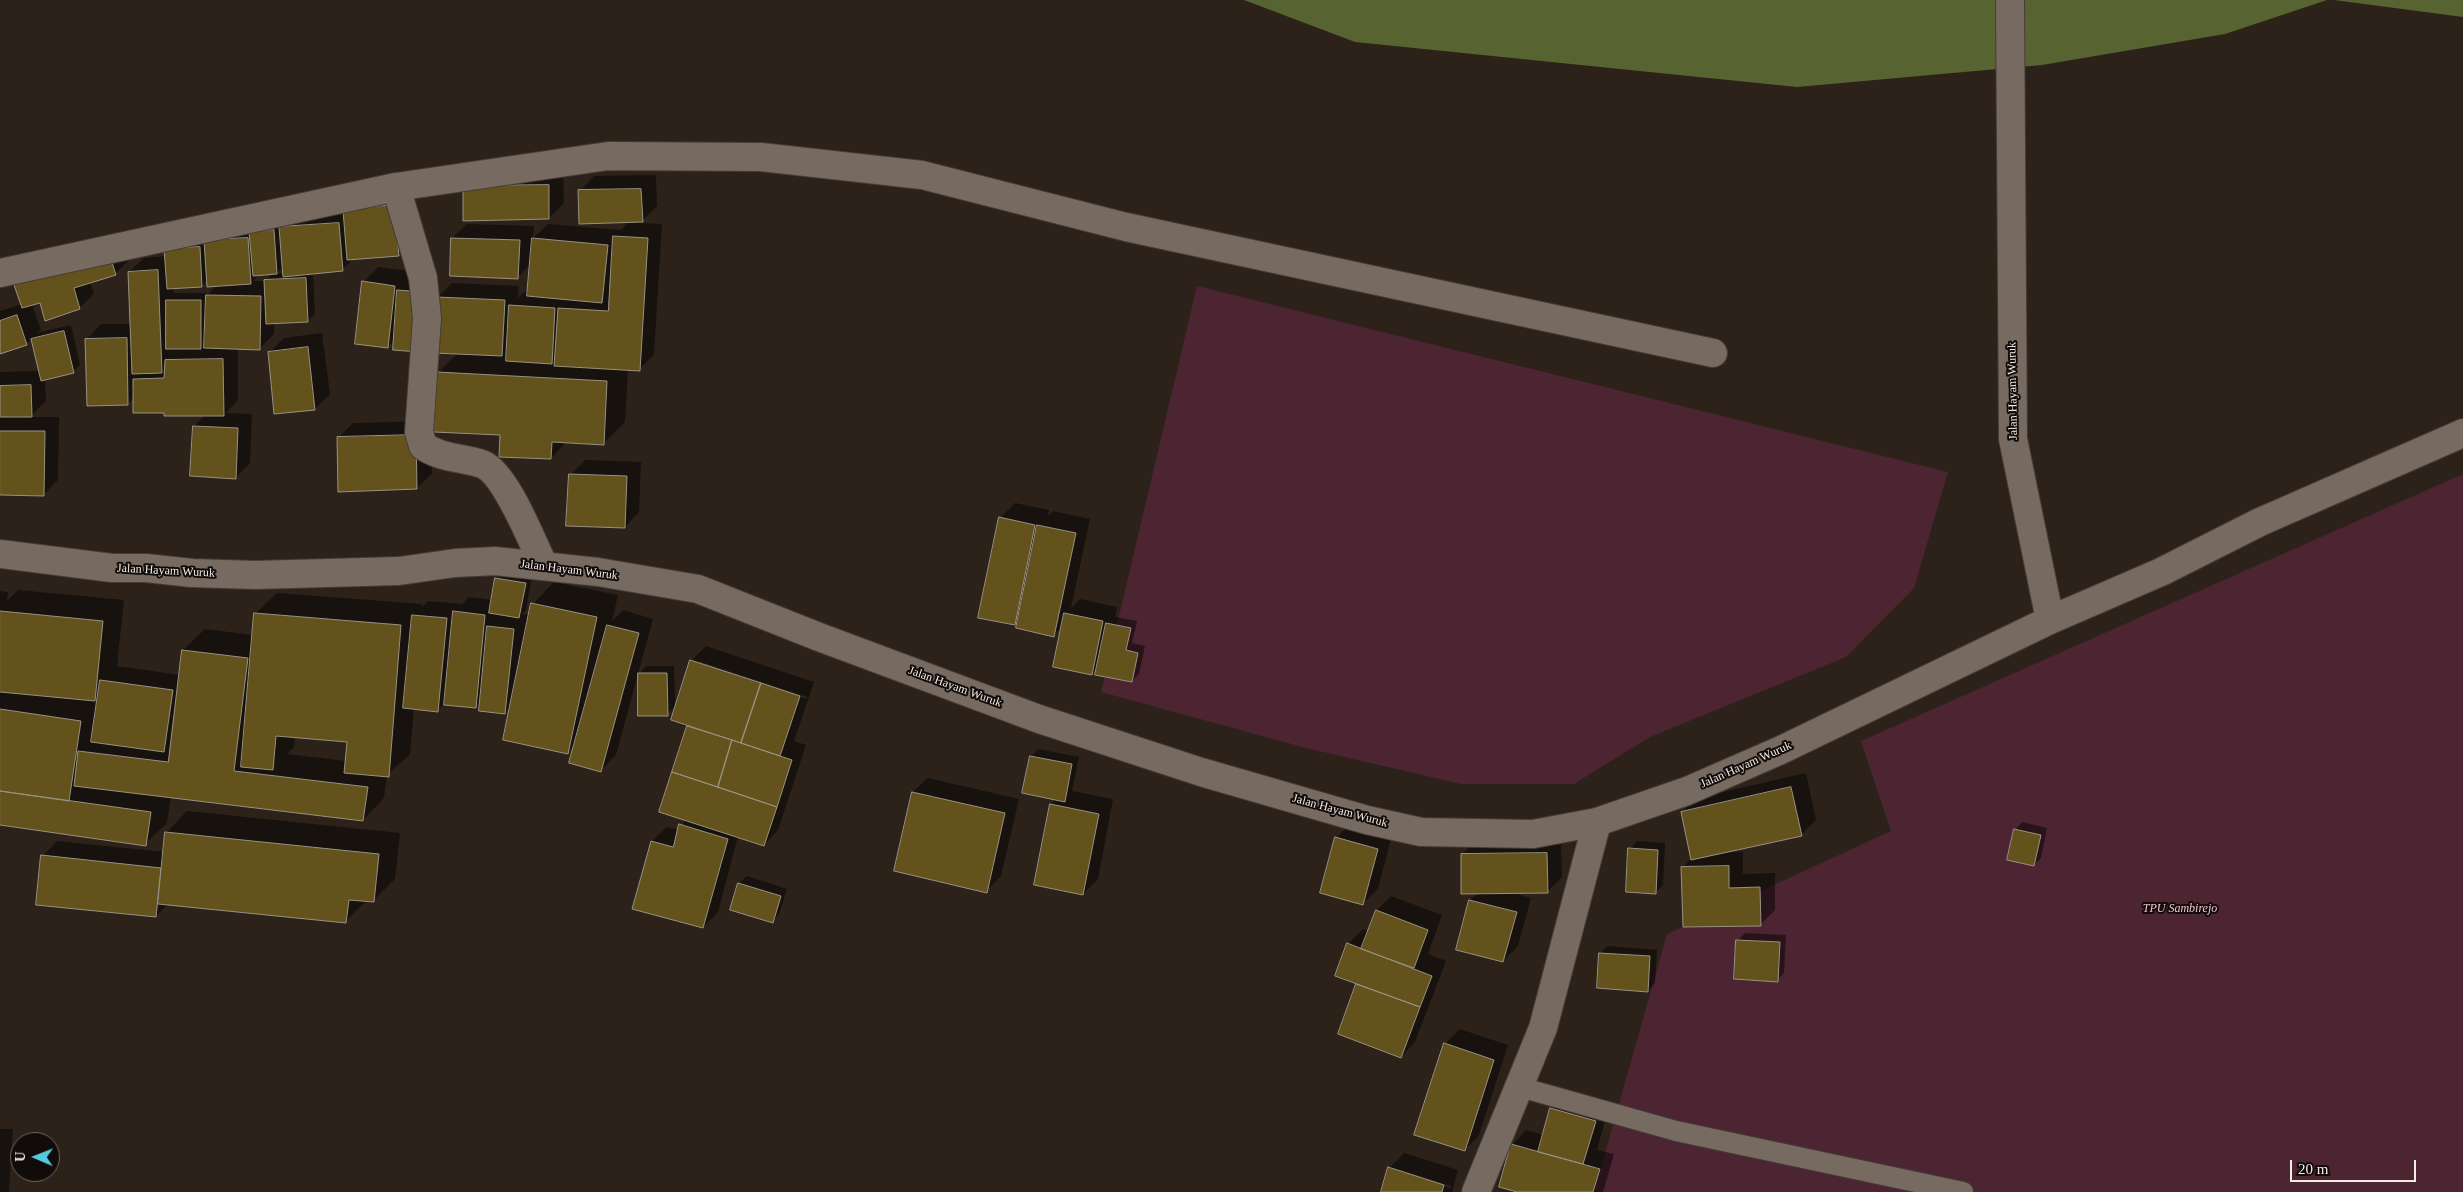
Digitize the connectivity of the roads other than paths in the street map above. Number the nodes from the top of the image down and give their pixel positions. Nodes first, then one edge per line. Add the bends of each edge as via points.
1 (2010, 0) edge
2 (396, 187) junction
3 (0, 273) edge
4 (1713, 353) dead end
5 (2463, 433) edge
6 (0, 554) edge
7 (544, 566) junction
8 (2050, 620) junction
9 (1597, 822) junction
10 (1520, 1087) junction
11 (1476, 1192) edge
12 (1963, 1192) edge

1 - 8 main road, Jalan Hayam Wuruk via 2013,439
2 - 3 main road
2 - 4 main road via 608,156 761,157 922,175 1126,227
2 - 7 main road via 423,278 427,318 419,432 423,446 438,455 484,465 504,484
5 - 8 main road via 2260,522 2161,572
6 - 7 main road, Jalan Hayam Wuruk via 112,568 255,575 399,571 479,562
7 - 9 main road, Jalan Hayam Wuruk via 698,589 1040,718 1201,772 1367,820 1421,832 1533,834
8 - 9 main road, Jalan Hayam Wuruk via 1781,750 1687,791
9 - 10 main road via 1543,1028
10 - 11 main road
10 - 12 lane via 1676,1131

